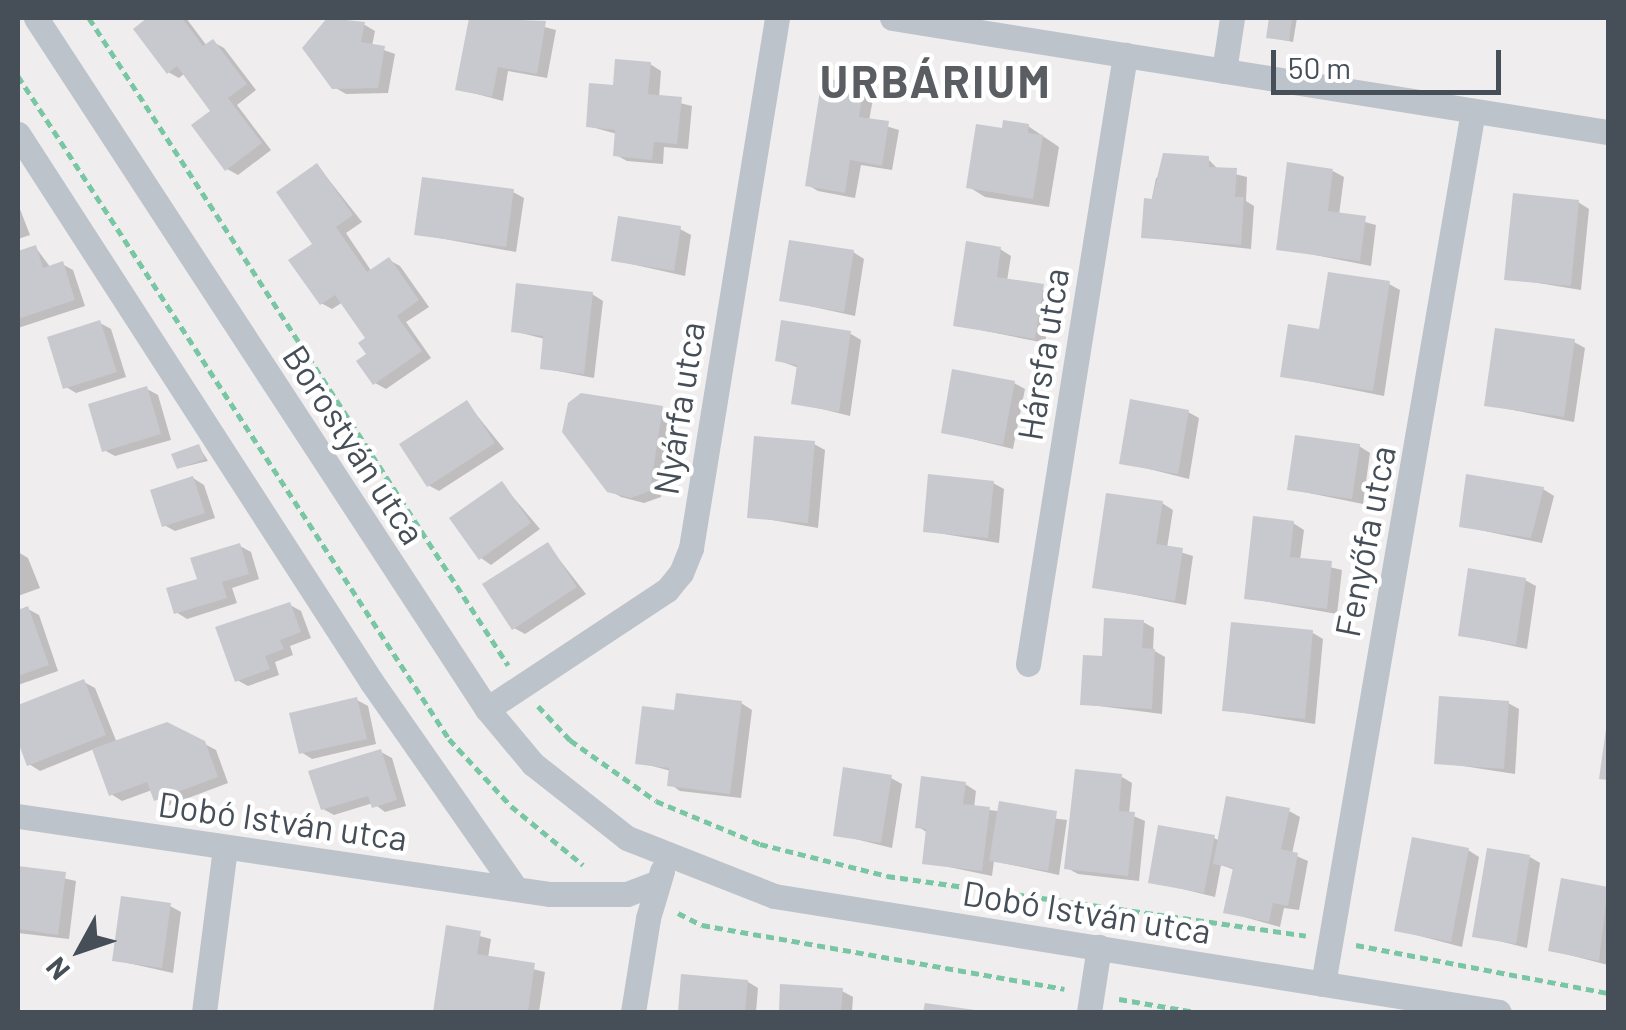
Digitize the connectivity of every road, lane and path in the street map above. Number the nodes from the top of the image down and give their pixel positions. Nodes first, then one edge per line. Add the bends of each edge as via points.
1 (36, 18) edge
2 (89, 18) edge
3 (777, 18) edge
4 (892, 18) edge
5 (1232, 18) edge
6 (1125, 55) junction
7 (1224, 71) junction
8 (1473, 111) junction
9 (1608, 132) edge
10 (18, 134) edge
11 (1028, 664) dead end
12 (523, 688) junction
13 (488, 710) junction
14 (18, 816) edge
15 (224, 849) junction
16 (669, 858) junction
17 (656, 883) junction
18 (514, 886) junction
19 (1330, 941) junction
20 (1099, 947) junction
21 (1324, 984) junction
22 (1608, 993) edge
23 (204, 1012) edge
24 (633, 1012) edge
25 (1089, 1012) edge
26 (1499, 1012) edge

1 - 13 street, Borostyán utca
2 - 12 path
3 - 12 street, Nyárfa utca via 691,548 667,590
4 - 6 street
5 - 7 street
6 - 7 street
6 - 11 street, Hársfa utca
7 - 8 street
8 - 9 street
8 - 19 street, Fenyőfa utca
10 - 18 street via 371,680
12 - 13 street, Nyárfa utca
12 - 19 path via 556,729 656,801 760,844 887,876
13 - 16 street, Borostyán utca via 534,764 586,809
14 - 15 street, Dobó István utca
15 - 18 street, Dobó István utca
15 - 23 street
16 - 17 street
16 - 20 street, Dobó István utca via 774,896
17 - 18 street, Dobó István utca via 586,897
17 - 24 street
19 - 21 street, Fenyőfa utca
19 - 22 path
20 - 21 street, Dobó István utca
20 - 25 street
21 - 26 street, Dobó István utca

